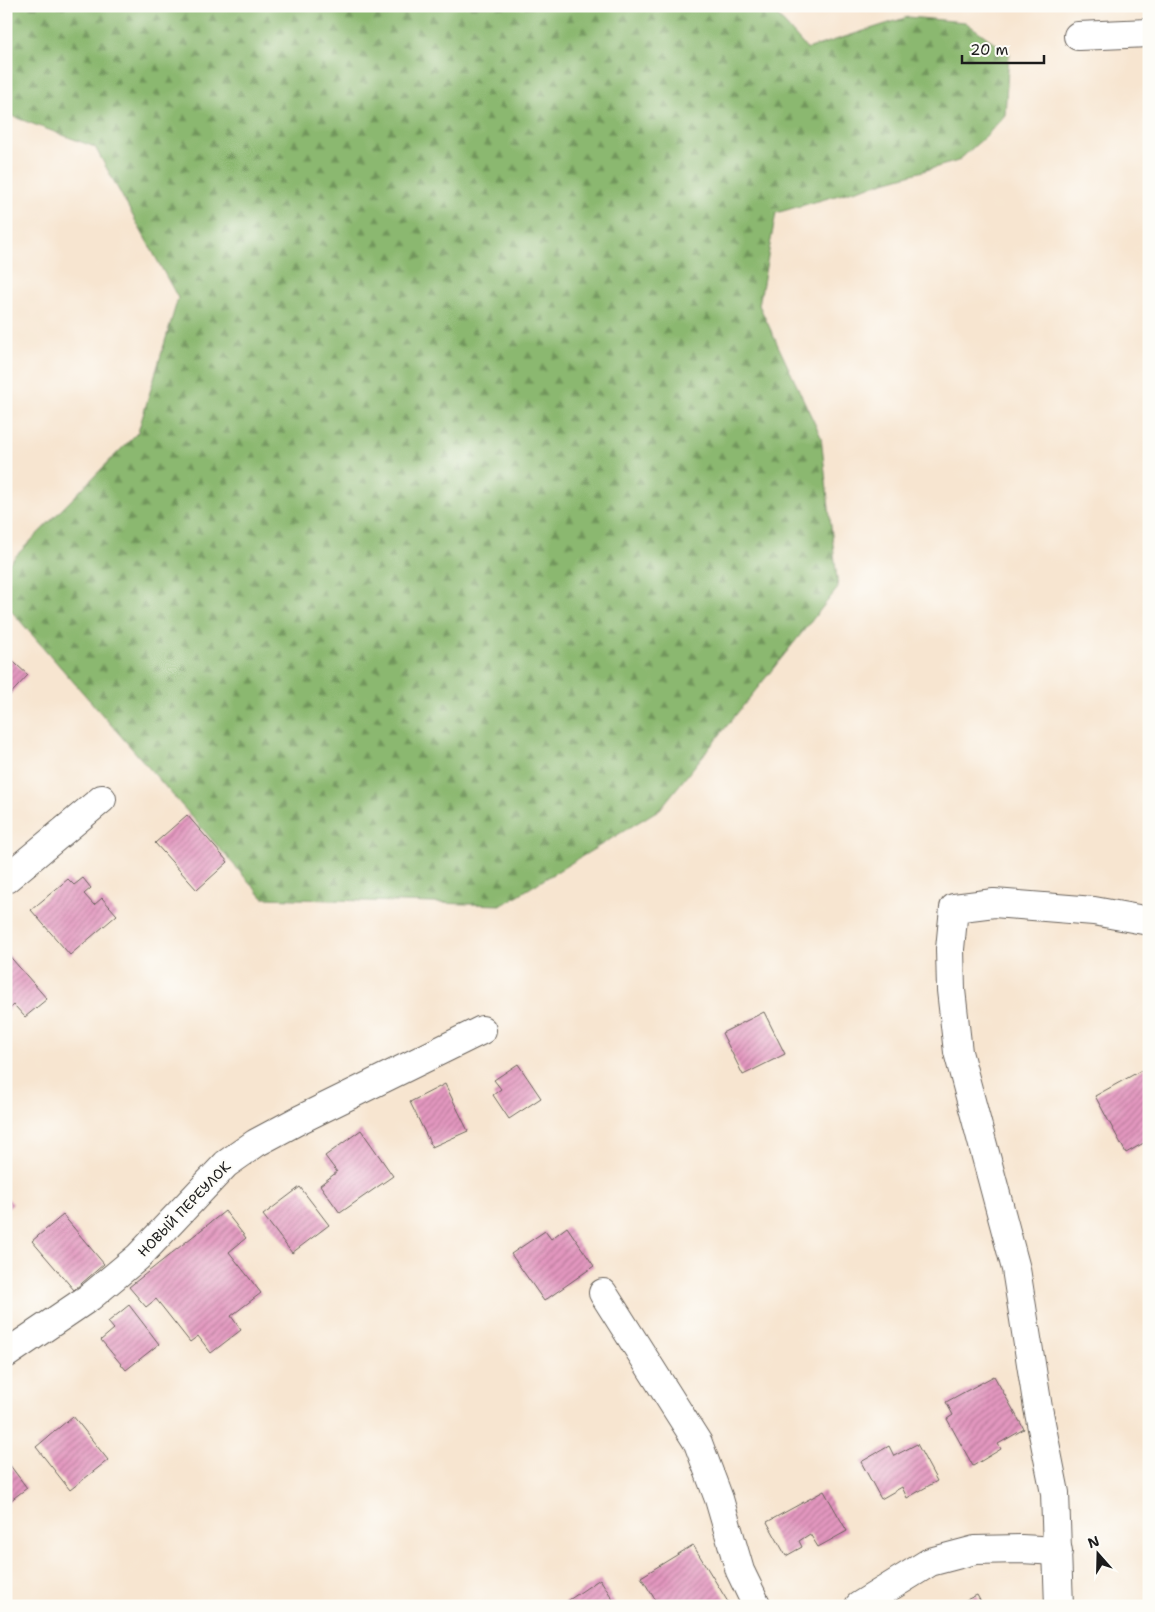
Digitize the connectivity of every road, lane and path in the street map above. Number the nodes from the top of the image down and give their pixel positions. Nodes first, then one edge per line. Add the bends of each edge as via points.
1 (1149, 33) edge
2 (1078, 36) dead end
3 (102, 799) dead end
4 (6, 879) edge
5 (1149, 921) edge
6 (482, 1030) dead end
7 (602, 1293) dead end
8 (6, 1354) edge
9 (1058, 1551) junction
10 (757, 1606) edge
11 (860, 1606) edge
12 (1059, 1606) edge

1 - 2 street
3 - 4 street
5 - 9 street via 1094,911 994,903 954,908 951,990 958,1052 1016,1269 1055,1493
6 - 8 street, НОВЫЙ ПЕРЕУЛОК via 256,1143 226,1164 138,1257 90,1297
7 - 10 street via 698,1443 720,1499 740,1571
9 - 11 street via 1021,1548 975,1550 930,1562
9 - 12 street

